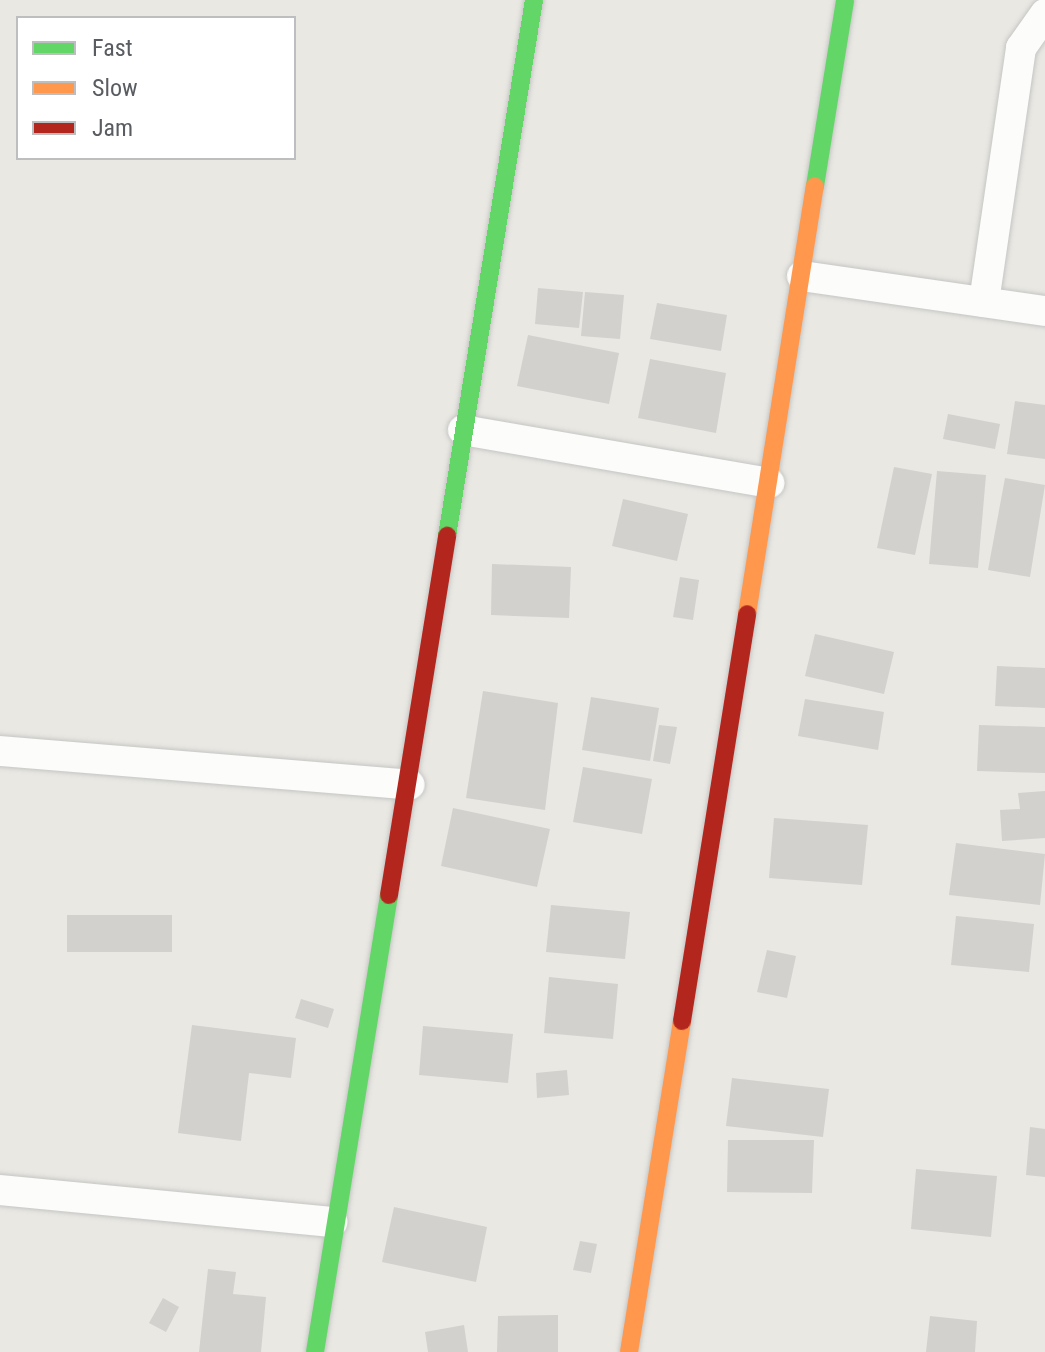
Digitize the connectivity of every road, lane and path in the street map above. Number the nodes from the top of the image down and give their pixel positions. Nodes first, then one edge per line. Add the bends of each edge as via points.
1 (534, 0) edge
2 (845, 0) edge
3 (1045, 14) edge
4 (802, 276) junction
5 (984, 302) junction
6 (1045, 311) edge
7 (463, 430) junction
8 (769, 483) junction
9 (0, 751) edge
10 (410, 785) junction
11 (0, 1190) edge
12 (332, 1222) junction
13 (315, 1352) edge
14 (629, 1352) edge

1 - 7 street
2 - 4 street
3 - 5 street via 1021,48
4 - 5 street
4 - 8 street
5 - 6 street
7 - 8 street
7 - 10 street
8 - 14 street
9 - 10 street
10 - 12 street
11 - 12 street
12 - 13 street

